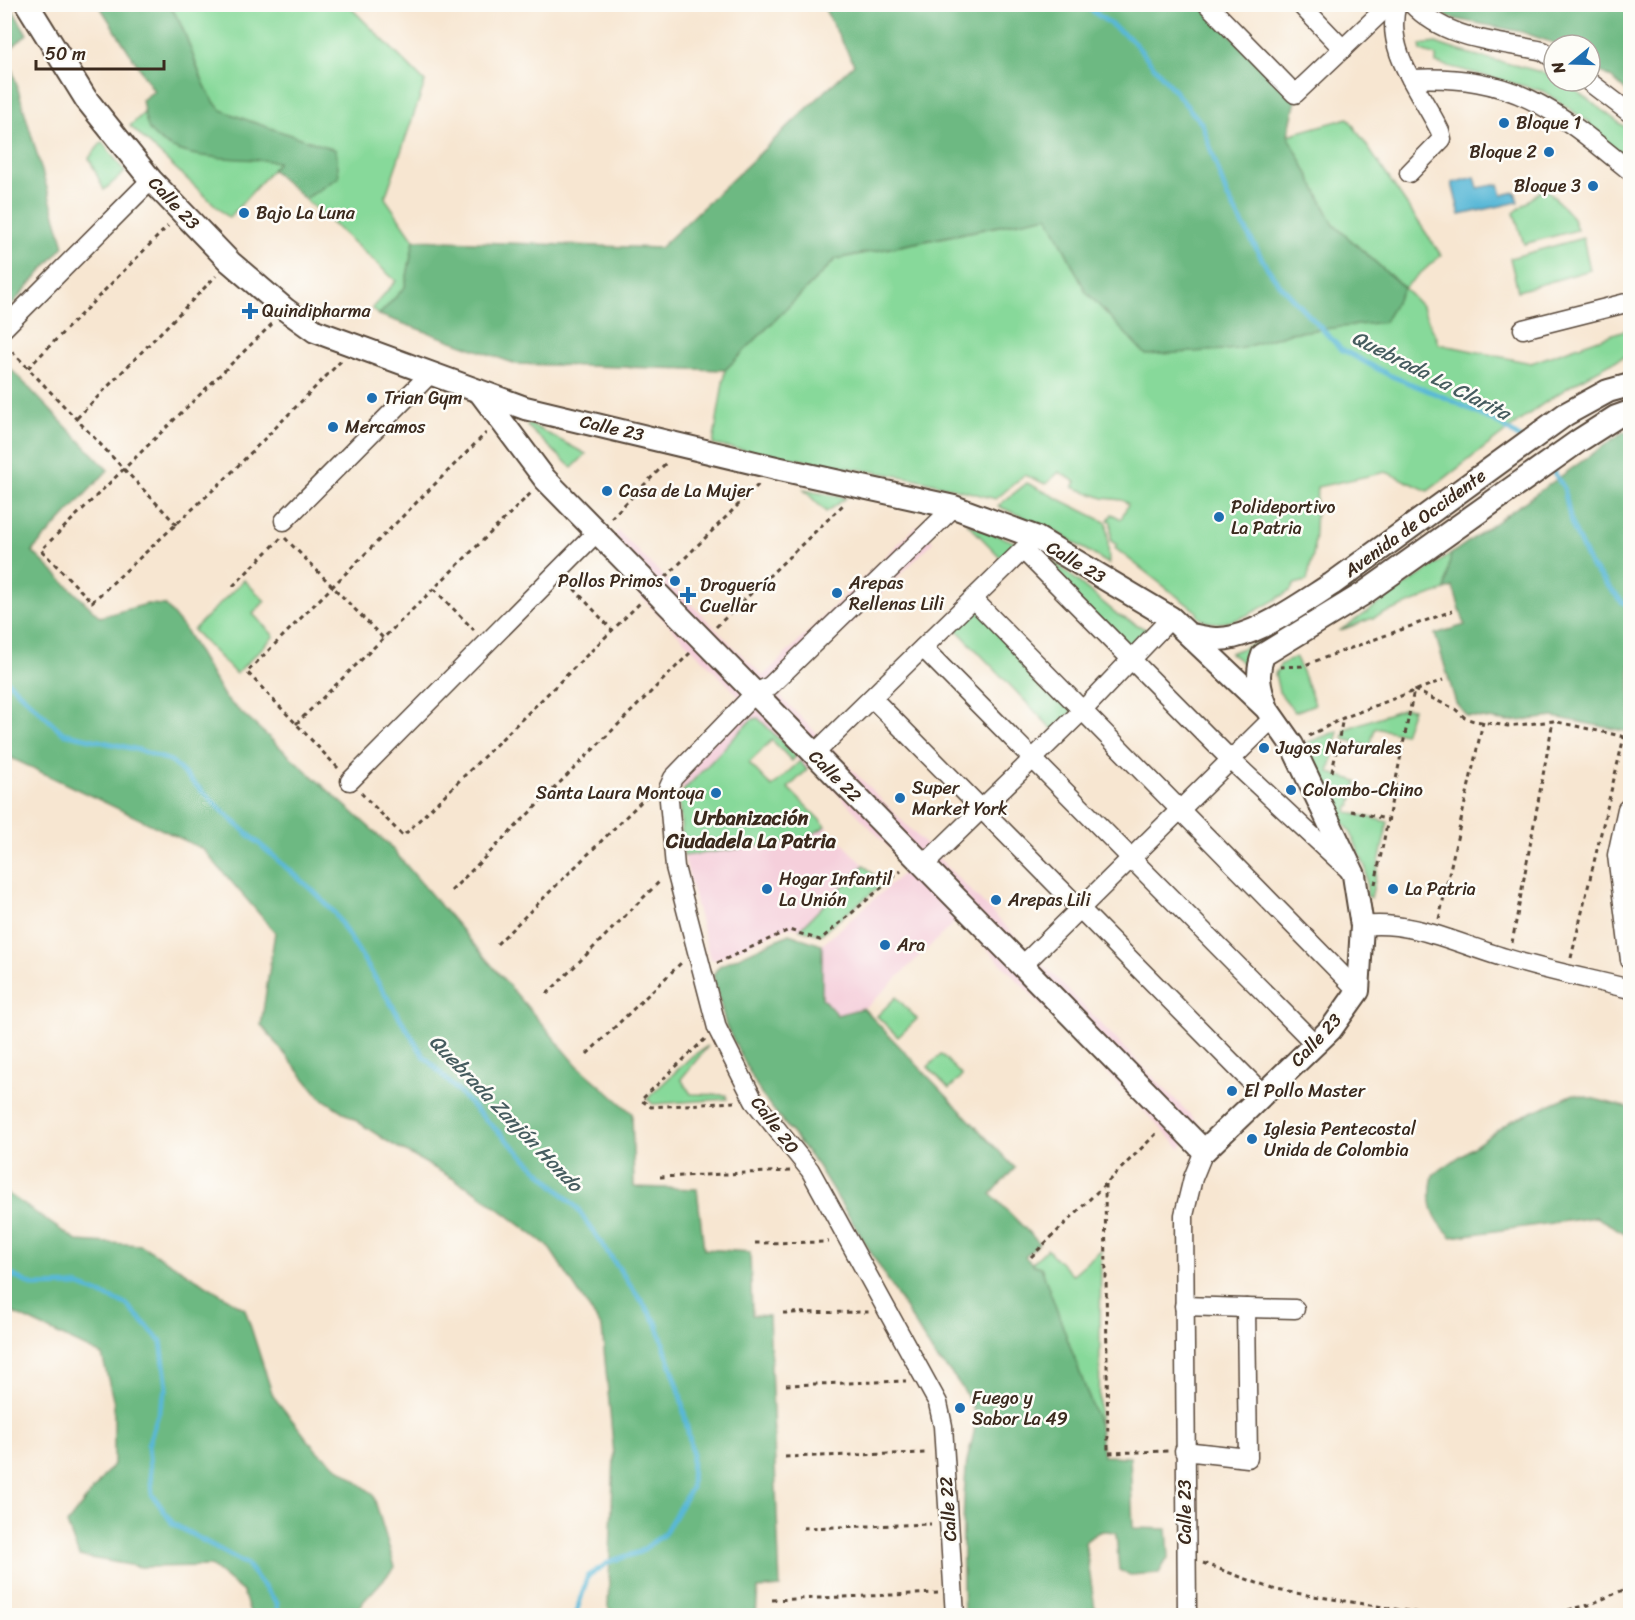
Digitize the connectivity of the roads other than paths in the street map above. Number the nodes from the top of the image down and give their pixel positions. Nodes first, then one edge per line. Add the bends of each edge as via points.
1 (27, 4) edge
2 (1208, 4) edge
3 (1300, 4) edge
4 (1390, 4) edge
5 (1398, 4) edge
6 (1412, 4) edge
7 (1343, 49) junction
8 (1542, 51) edge
9 (1411, 79) junction
10 (1602, 91) edge
11 (1630, 112) edge
12 (1630, 171) edge
13 (1409, 173) dead end
14 (151, 180) junction
15 (1630, 302) edge
16 (4, 328) edge
17 (1523, 329) dead end
18 (430, 374) junction
19 (1630, 385) edge
20 (479, 391) junction
21 (525, 408) junction
22 (1630, 412) edge
23 (505, 428) junction
24 (954, 507) junction
25 (284, 520) dead end
26 (597, 532) junction
27 (1029, 544) junction
28 (973, 598) junction
29 (1171, 618) junction
30 (1191, 635) junction
31 (923, 648) junction
32 (1133, 660) junction
33 (755, 693) junction
34 (872, 698) junction
35 (1083, 710) junction
36 (1270, 713) junction
37 (813, 754) junction
38 (1034, 759) junction
39 (1231, 760) junction
40 (350, 781) road end
41 (1181, 809) junction
42 (1627, 809) dead end
43 (981, 811) junction
44 (1132, 858) junction
45 (920, 861) junction
46 (1354, 875) junction
47 (1081, 908) junction
48 (1629, 922) edge
49 (1362, 926) junction
50 (1630, 960) edge
51 (1022, 966) junction
52 (1630, 967) edge
53 (1627, 986) edge
54 (1358, 991) junction
55 (1315, 1044) junction
56 (1263, 1094) junction
57 (1204, 1151) junction
58 (1184, 1306) junction
59 (1246, 1308) junction
60 (1295, 1309) dead end
61 (938, 1403) joint
62 (1184, 1451) junction
63 (955, 1616) edge
64 (1187, 1616) edge

1 - 14 main road, Calle 23 via 86,99
2 - 7 street via 1294,94
3 - 7 street
4 - 7 street
5 - 9 street via 1392,21 1396,44
6 - 8 street via 1425,18 1448,32
9 - 12 street via 1449,77 1474,81 1540,103 1581,130
9 - 13 street via 1442,139
10 - 11 street
14 - 16 street
14 - 18 main road, Calle 23 via 230,262 315,331
15 - 17 street
18 - 20 main road, Calle 23
18 - 25 street
19 - 30 main road, Avenida de Occidente via 1608,391 1566,414 1332,584 1278,617 1232,637
20 - 21 main road, Calle 23
20 - 23 main road, Calle 22
21 - 23 main road
21 - 24 main road, Calle 23
22 - 36 main road, Avenida de Occidente via 1580,440 1336,612 1263,655 1258,669
23 - 26 main road, Calle 22 via 545,479
24 - 27 main road, Calle 23
24 - 33 street via 770,686
26 - 33 main road, Calle 22
26 - 40 street
27 - 28 street
27 - 29 main road, Calle 23
27 - 32 street
28 - 31 street
28 - 35 street
29 - 30 main road, Calle 23
29 - 32 street
30 - 36 main road, Calle 23
31 - 34 street
31 - 38 street
32 - 35 street
32 - 39 street
33 - 37 main road, Calle 22
33 - 61 street, Calle 20 via 673,778 668,789 675,867 717,1028 754,1101 810,1170
34 - 37 street
34 - 43 street
35 - 38 street
35 - 41 street
36 - 39 street
36 - 46 main road, Calle 23 via 1292,745
37 - 45 main road, Calle 22
38 - 43 street
38 - 44 street
39 - 41 street
39 - 46 street
41 - 44 street
41 - 54 street
42 - 48 street via 1617,855 1620,895
43 - 45 street
43 - 47 street
44 - 47 street
44 - 55 street
45 - 51 main road, Calle 22
46 - 49 main road, Calle 23
47 - 51 street
47 - 56 street
48 - 50 street
49 - 53 street via 1383,923 1567,974
49 - 54 main road, Calle 23
51 - 57 main road, Calle 22
52 - 53 street
54 - 55 main road, Calle 23
55 - 56 main road, Calle 23
56 - 57 main road, Calle 23
57 - 58 street, Calle 23 via 1184,1215
58 - 59 street
58 - 62 street, Calle 23
59 - 60 street
59 - 62 street via 1248,1458
61 - 63 street, Calle 22 via 944,1426
62 - 64 street, Calle 23

